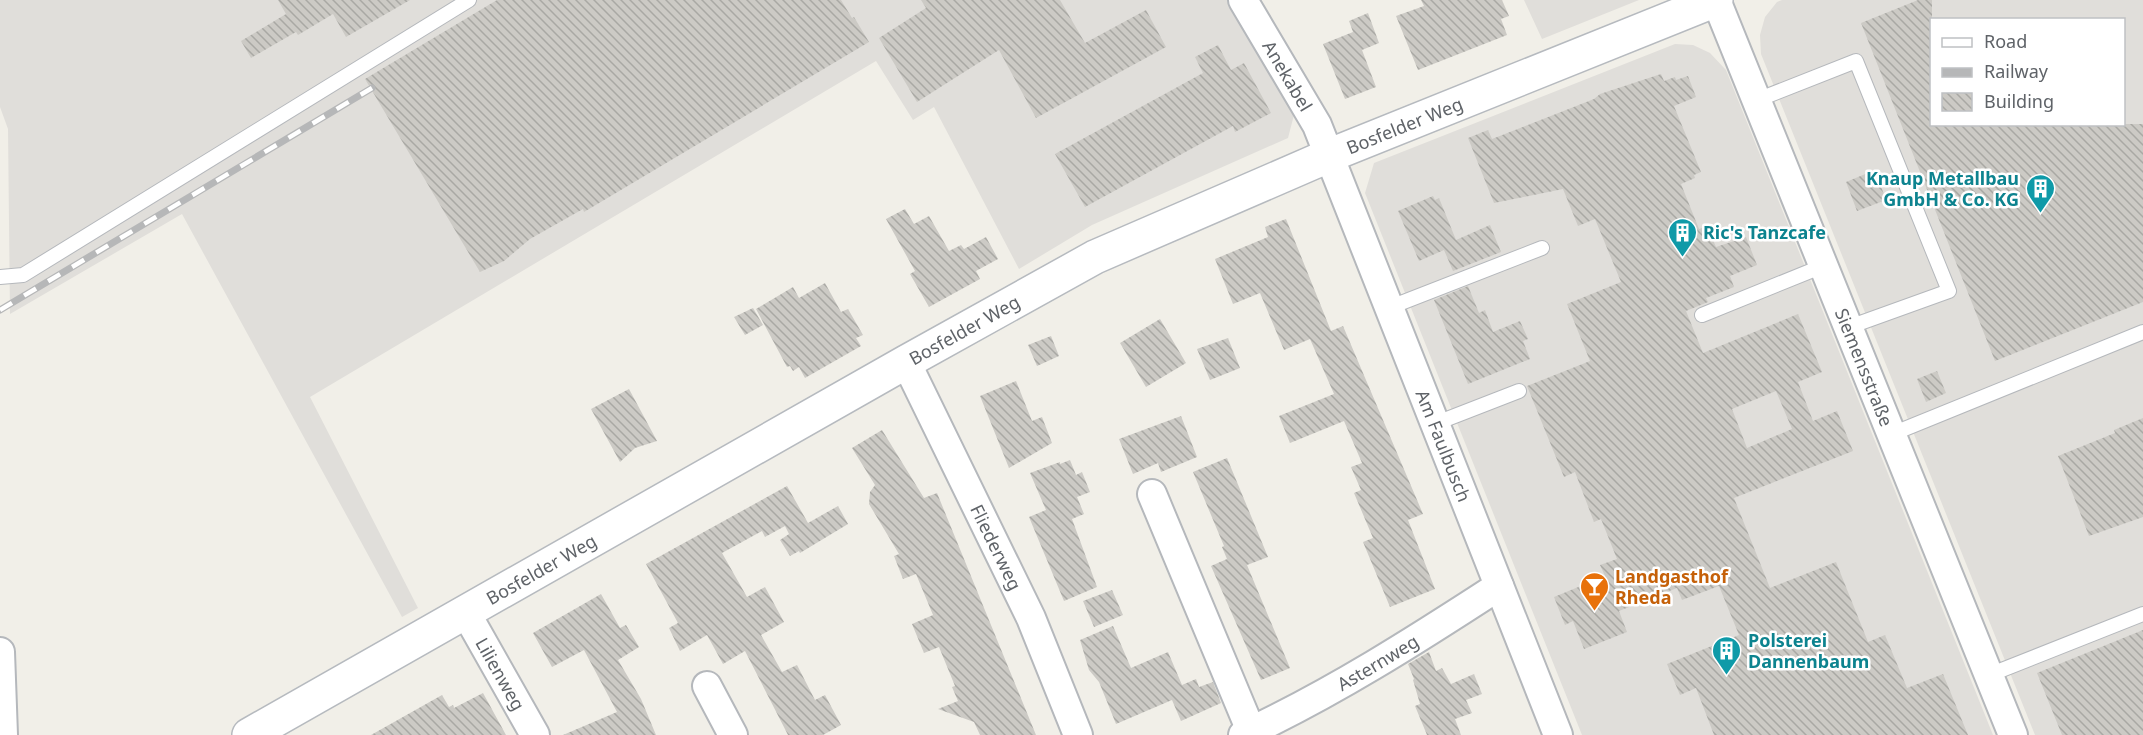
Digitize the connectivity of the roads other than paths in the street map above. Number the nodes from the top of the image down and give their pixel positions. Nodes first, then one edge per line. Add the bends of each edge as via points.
1 (469, 0) edge
2 (1243, 0) edge
3 (1716, 0) edge
4 (1757, 100) junction
5 (1328, 156) junction
6 (1542, 248) dead end
7 (1823, 266) junction
8 (0, 277) edge
9 (1388, 308) junction
10 (1702, 315) dead end
11 (1849, 327) junction
12 (2143, 332) edge
13 (906, 362) junction
14 (1519, 391) dead end
15 (1434, 424) junction
16 (1892, 434) junction
17 (1152, 494) dead end
18 (1499, 586) junction
19 (466, 613) junction
20 (2143, 614) edge
21 (0, 652) edge
22 (1989, 675) junction
23 (707, 686) dead end
24 (1247, 733) edge
25 (3, 735) edge
26 (249, 735) edge
27 (535, 735) edge
28 (733, 735) edge
29 (1078, 735) edge
30 (1558, 735) edge
31 (2013, 735) edge

1 - 8 lane via 23,275
2 - 5 street, Anekabel via 1317,125
3 - 4 street, Siemensstraße
3 - 5 street, Bosfelder Weg
4 - 7 street, Siemensstraße
4 - 11 lane via 1857,61 1949,291
5 - 9 street, Am Faulbusch
5 - 13 street, Bosfelder Weg via 1095,257
6 - 9 lane
7 - 10 lane
7 - 11 street, Siemensstraße
9 - 15 street, Am Faulbusch
11 - 16 street, Siemensstraße
12 - 16 lane
13 - 19 street, Bosfelder Weg
13 - 29 street, Fliederweg via 1030,618
14 - 15 lane
15 - 18 street, Am Faulbusch
16 - 22 street, Siemensstraße
17 - 24 street, Asternweg
18 - 24 street, Asternweg via 1320,697
18 - 30 street, Am Faulbusch
19 - 26 street, Bosfelder Weg
19 - 27 street, Lilienweg
20 - 22 lane
21 - 25 street
22 - 31 street, Siemensstraße
23 - 28 street

